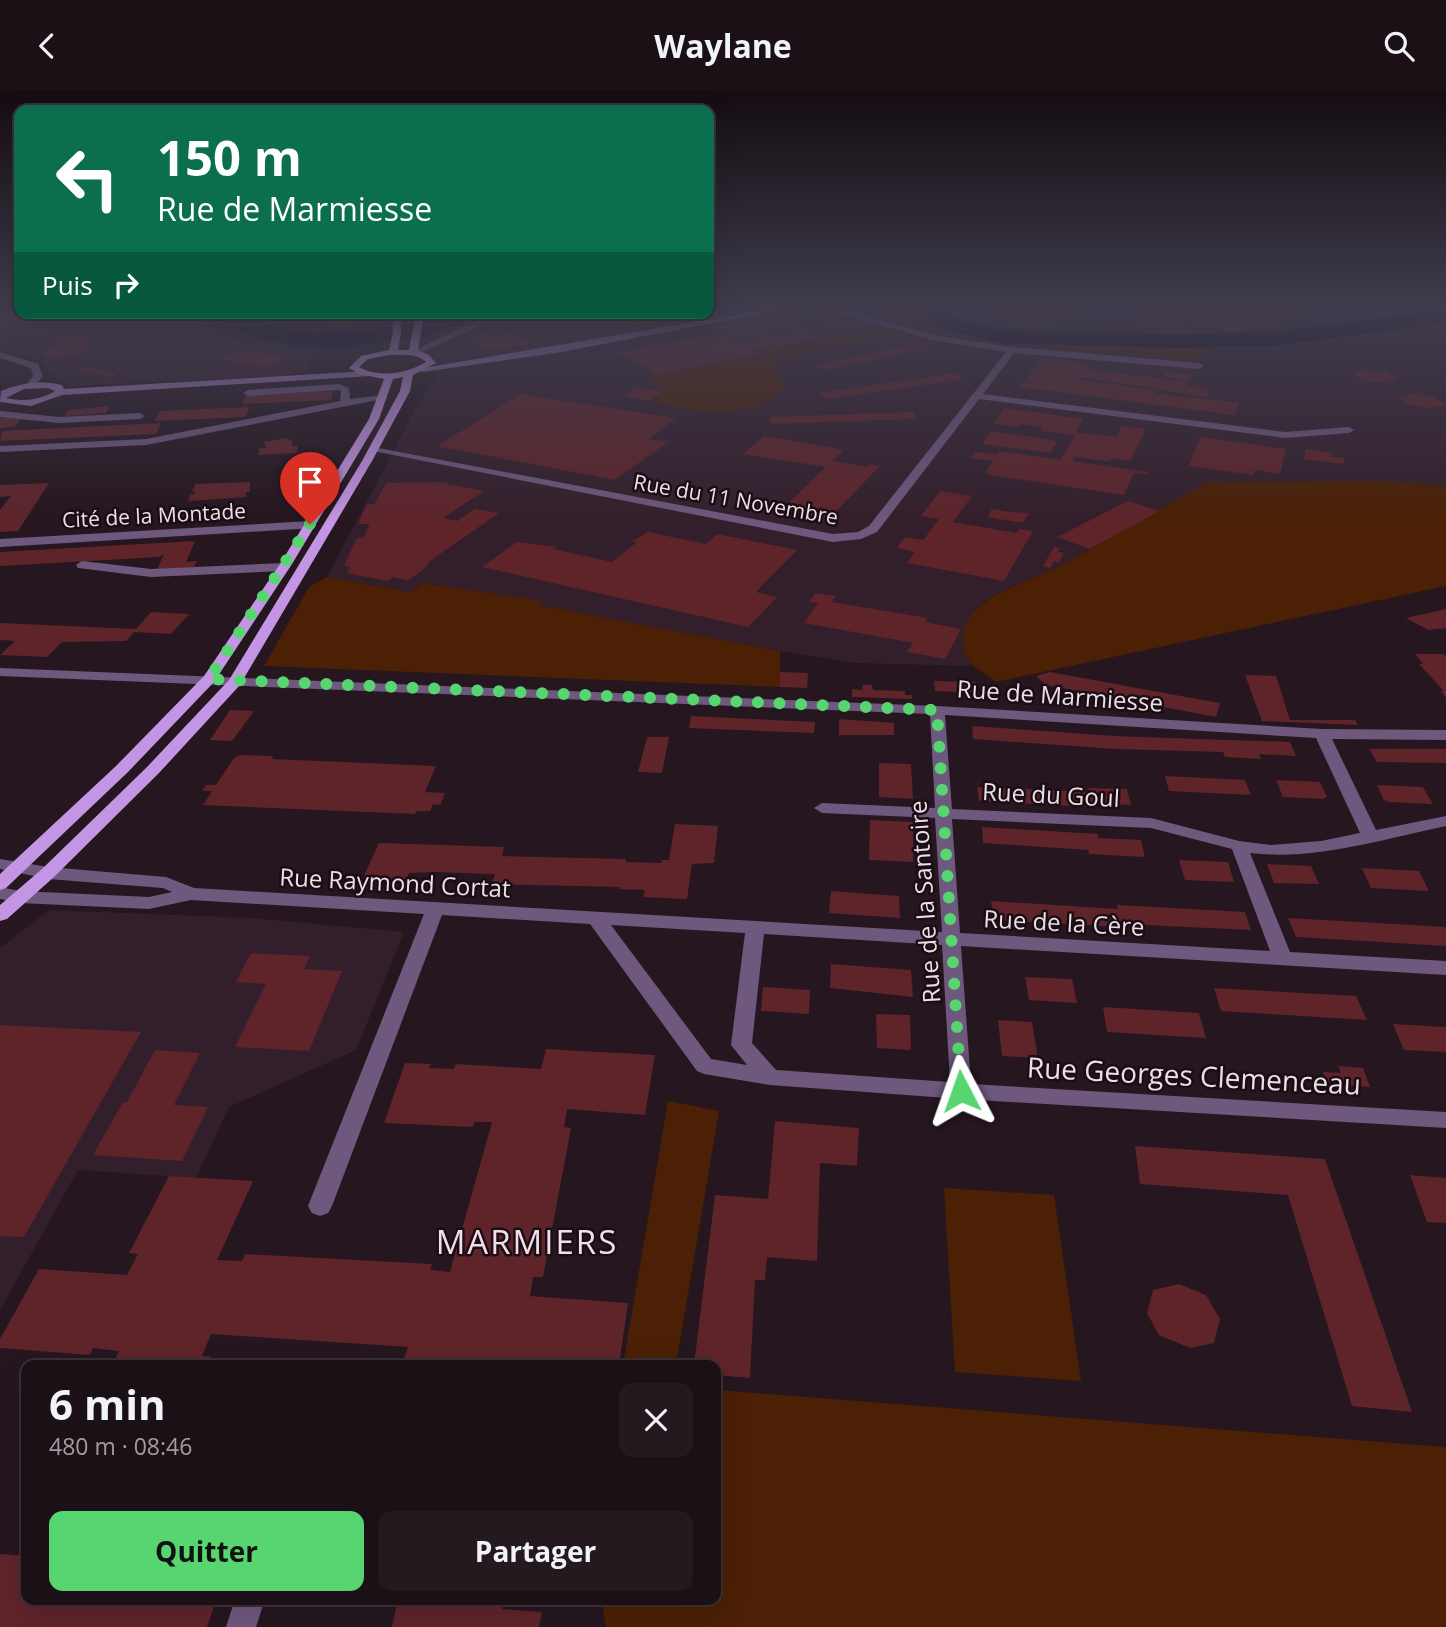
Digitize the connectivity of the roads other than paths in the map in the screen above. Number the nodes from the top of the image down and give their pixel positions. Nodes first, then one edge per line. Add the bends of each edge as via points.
1 (36, 380) edge
2 (269, 380) edge
3 (389, 380) edge
4 (407, 380) edge
5 (989, 380) edge
6 (32, 385) junction
7 (60, 392) junction
8 (248, 393) dead end
9 (1, 396) edge
10 (976, 396) junction
11 (383, 398) junction
12 (345, 403) junction
13 (0, 414) edge
14 (140, 416) dead end
15 (1349, 430) dead end
16 (0, 449) edge
17 (351, 456) junction
18 (370, 456) junction
19 (310, 524) junction
20 (0, 543) edge
21 (82, 565) dead end
22 (284, 567) junction
23 (0, 672) edge
24 (209, 679) junction
25 (234, 682) junction
26 (937, 710) junction
27 (1322, 734) junction
28 (1446, 735) edge
29 (822, 808) dead end
30 (943, 813) junction
31 (1446, 821) edge
32 (1369, 834) junction
33 (1239, 846) junction
34 (9, 865) edge
35 (48, 873) junction
36 (0, 884) edge
37 (0, 893) edge
38 (191, 894) junction
39 (20, 897) junction
40 (435, 909) junction
41 (0, 915) edge
42 (596, 918) junction
43 (755, 928) junction
44 (951, 940) junction
45 (1283, 959) junction
46 (1446, 968) edge
47 (770, 1076) junction
48 (961, 1091) junction
49 (1446, 1120) edge
50 (320, 1206) dead end
51 (248, 1605) edge
52 (241, 1627) edge

1 - 6 street
2 - 7 street
3 - 11 main road
4 - 18 main road
5 - 10 street, Rue du 11 Novembre
6 - 7 street via 59,387
6 - 9 street
7 - 9 street via 20,403
8 - 12 street via 338,387 346,390
10 - 15 street via 1285,435
10 - 18 street, Rue du 11 Novembre via 873,529 849,537 833,538 429,461
11 - 12 street
11 - 17 main road
12 - 16 street via 146,442
13 - 14 street via 60,420
17 - 18 main road
17 - 19 main road
18 - 25 main road
19 - 20 street, Cité de la Montade
19 - 22 main road
21 - 22 street via 151,573
22 - 24 main road
23 - 24 street, Rue de Marmiesse
24 - 25 street, Rue de Marmiesse
24 - 34 main road via 122,769
25 - 26 street, Rue de Marmiesse
25 - 35 main road
26 - 27 street, Rue de Marmiesse
26 - 30 street, Rue de la Santoire
27 - 28 street, Rue de Marmiesse
27 - 32 street
29 - 30 street, Rue du Goul
30 - 33 street, Rue du Goul via 1151,823
30 - 44 street, Rue de la Santoire
31 - 32 street, Rue du Goul
32 - 33 street, Rue du Goul via 1321,846 1271,850
33 - 45 street
34 - 35 street, Rue Raymond Cortat
34 - 36 main road
35 - 38 street, Rue Raymond Cortat via 166,883
35 - 39 main road
37 - 39 street, Rue Raymond Cortat
38 - 39 street, Rue Raymond Cortat via 149,903
38 - 40 street, Rue Raymond Cortat
39 - 41 main road
40 - 42 street, Rue Raymond Cortat
40 - 50 street
42 - 43 street, Rue de la Cère
42 - 47 street, Rue Georges Clemenceau via 704,1066
43 - 44 street, Rue de la Cère
43 - 47 street via 741,1045
44 - 45 street, Rue de la Cère
44 - 48 street, Rue de la Santoire
45 - 46 street, Rue de la Cère
47 - 48 street, Rue Georges Clemenceau
48 - 49 street, Rue Georges Clemenceau
51 - 52 street

